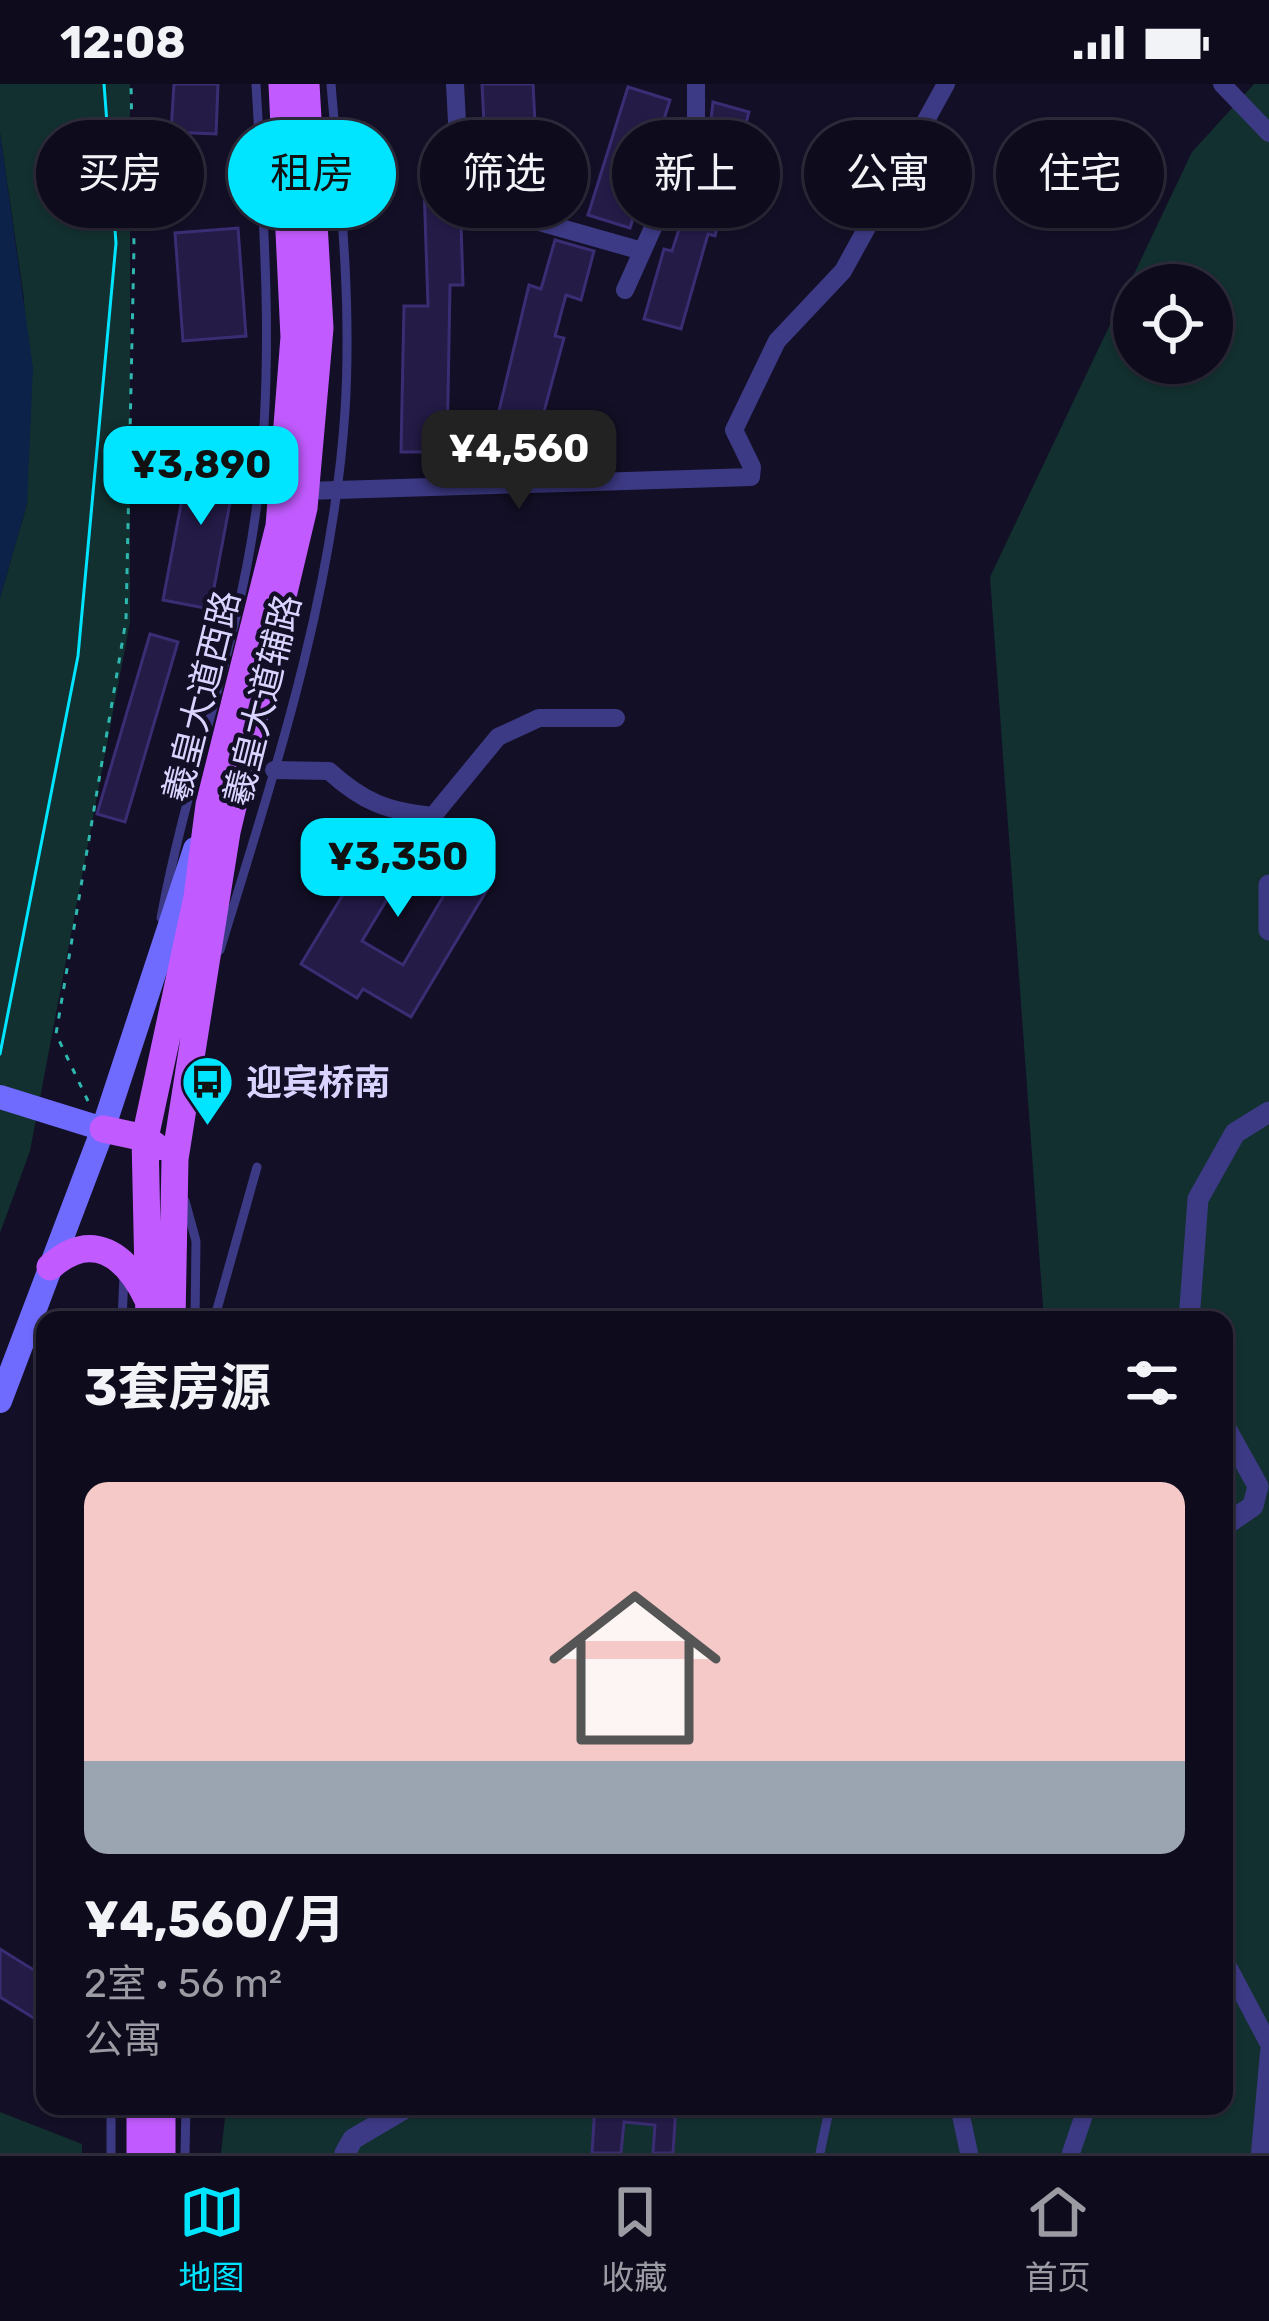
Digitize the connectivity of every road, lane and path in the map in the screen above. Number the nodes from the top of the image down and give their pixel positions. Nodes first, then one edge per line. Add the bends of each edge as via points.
1 (131, 84) edge
2 (256, 84) edge
3 (282, 84) edge
4 (306, 84) edge
5 (331, 84) edge
6 (455, 84) edge
7 (696, 84) edge
8 (946, 84) edge
9 (1222, 84) edge
10 (1269, 133) edge
11 (642, 251) junction
12 (625, 290) dead end
13 (306, 490) junction
14 (336, 490) junction
15 (616, 718) dead end
16 (274, 770) junction
17 (209, 805) junction
18 (1269, 885) edge
19 (1269, 930) edge
20 (145, 1007) junction
21 (0, 1097) edge
22 (1269, 1112) edge
23 (103, 1129) junction
24 (145, 1138) junction
25 (175, 1160) junction
26 (257, 1167) dead end
27 (137, 1242) junction
28 (50, 1267) junction
29 (124, 1311) edge
30 (156, 1311) edge
31 (156, 1311) edge
32 (157, 1311) edge
33 (196, 1311) edge
34 (217, 1311) edge
35 (1190, 1311) edge
36 (0, 1401) edge
37 (1233, 1441) edge
38 (1233, 1521) edge
39 (1233, 1977) edge
40 (1269, 2048) edge
41 (111, 2115) edge
42 (163, 2115) edge
43 (166, 2115) edge
44 (169, 2115) edge
45 (394, 2115) edge
46 (828, 2115) edge
47 (961, 2115) edge
48 (1084, 2115) edge
49 (111, 2153) edge
50 (140, 2153) edge
51 (162, 2153) edge
52 (184, 2153) edge
53 (345, 2153) edge
54 (820, 2153) edge
55 (969, 2153) edge
56 (1071, 2153) edge
57 (1261, 2153) edge

1 - 23 path via 126,620 56,1034
2 - 20 lane, 羲皇大道辅路 via 270,329 256,511 230,646 176,833
3 - 17 main road, 羲皇大道西路 via 294,337 279,526
4 - 13 main road, 羲皇大道西路 via 320,328
5 - 14 lane, 羲皇大道辅路 via 347,267
6 - 11 street via 460,179 530,219
7 - 11 street via 696,132
8 - 14 street via 843,271 777,341 734,430 751,477
9 - 10 street
11 - 12 street
13 - 14 street
13 - 25 main road, 羲皇大道西路 via 227,832
14 - 16 lane, 羲皇大道辅路 via 309,649
15 - 16 street via 539,718 498,737 433,816 388,812 329,771
16 - 25 lane, 羲皇大道辅路 via 217,962
17 - 20 main road
17 - 24 main road, 羲皇大道西路
18 - 19 street
20 - 23 main road
21 - 23 main road
22 - 35 street via 1235,1132 1198,1199
23 - 24 main road
23 - 28 main road
24 - 25 main road
24 - 27 main road, 羲皇大道西路
25 - 32 main road, 羲皇大道西路
25 - 33 lane, 羲皇大道辅路 via 196,1241
26 - 34 lane
27 - 28 main road via 78,1249
27 - 29 lane
27 - 30 main road, 羲皇大道西路
27 - 31 main road
28 - 36 main road
37 - 38 street via 1258,1486 1247,1514
39 - 40 street
40 - 57 street
41 - 49 lane
42 - 50 main road
43 - 51 main road
44 - 52 lane
45 - 53 street via 353,2139
46 - 54 lane
47 - 55 street
48 - 56 street

